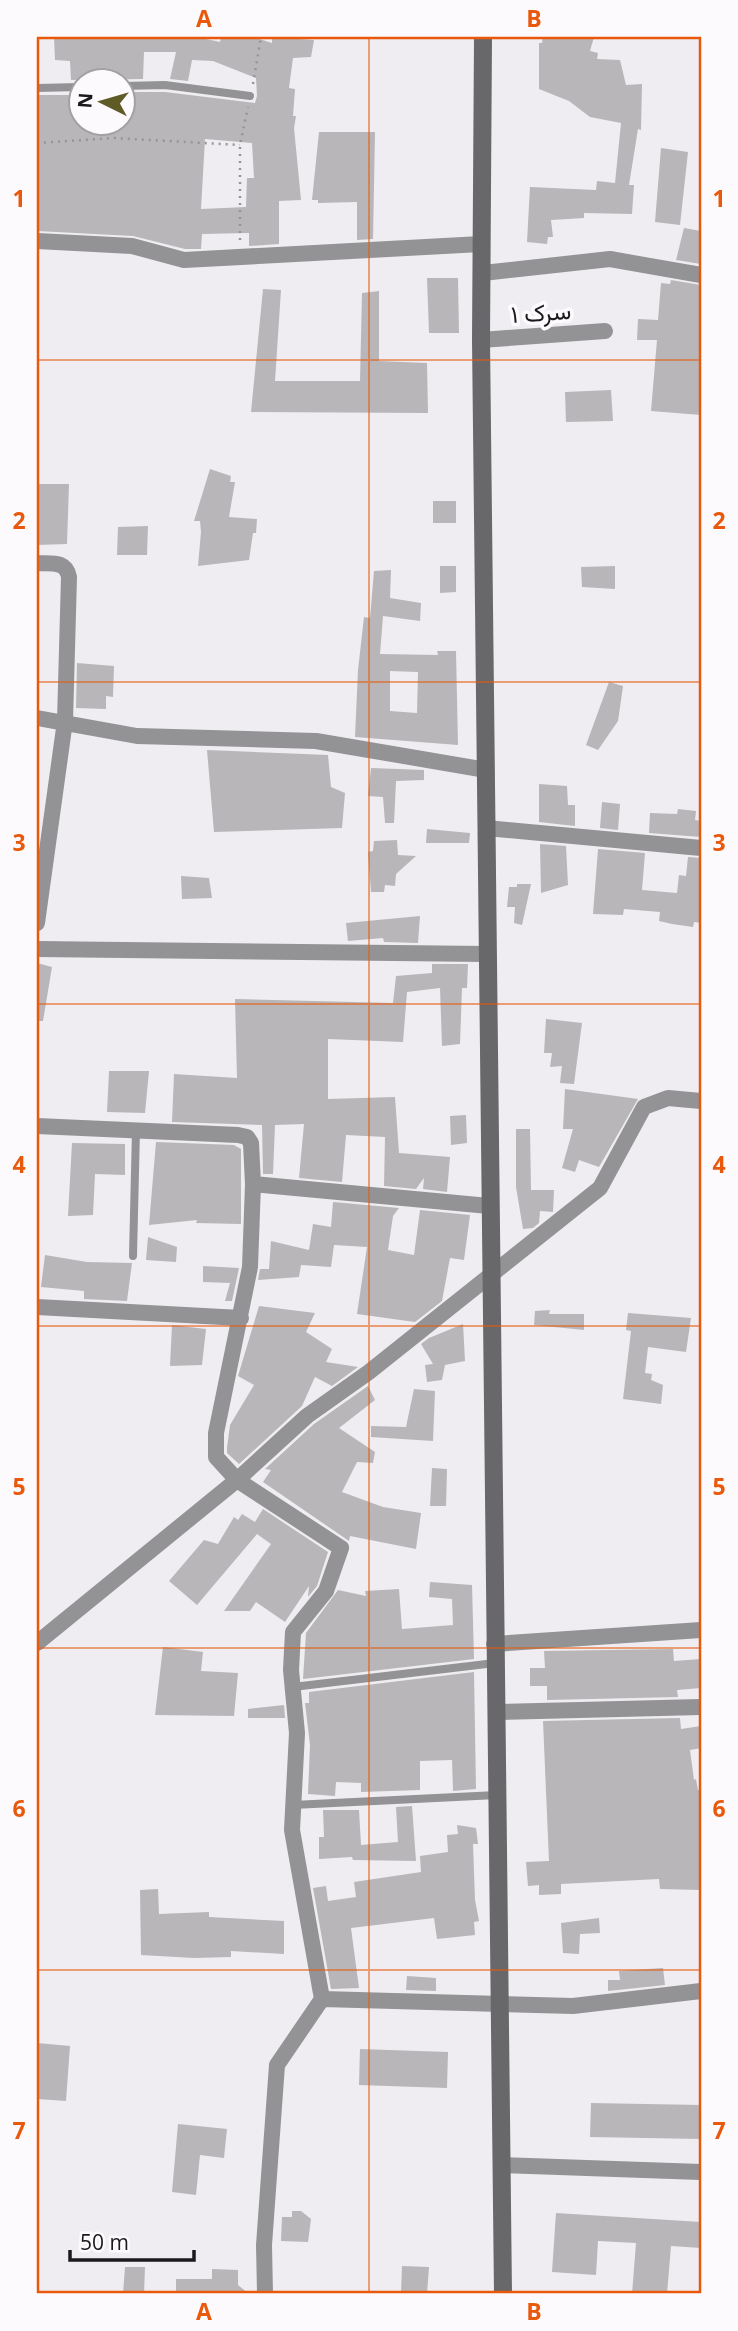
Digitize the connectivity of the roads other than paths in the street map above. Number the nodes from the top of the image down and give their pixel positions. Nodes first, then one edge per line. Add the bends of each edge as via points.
1 (484, 37) edge
2 (136, 86) edge
3 (66, 87) edge
4 (37, 88) edge
5 (250, 96) road end
6 (37, 242) edge
7 (481, 244) junction
8 (483, 273) junction
9 (701, 275) edge
10 (605, 331) dead end
11 (481, 340) junction
12 (37, 563) edge
13 (37, 718) edge
14 (65, 721) junction
15 (486, 770) junction
16 (486, 828) junction
17 (701, 848) edge
18 (37, 923) edge
19 (37, 949) edge
20 (487, 954) junction
21 (701, 1101) edge
22 (37, 1126) edge
23 (136, 1130) junction
24 (253, 1184) junction
25 (489, 1206) junction
26 (133, 1256) dead end
27 (490, 1277) junction
28 (37, 1307) edge
29 (241, 1318) junction
30 (237, 1480) junction
31 (701, 1630) edge
32 (38, 1641) edge
33 (494, 1644) junction
34 (496, 1663) junction
35 (293, 1687) junction
36 (701, 1707) edge
37 (496, 1713) junction
38 (497, 1795) junction
39 (293, 1805) junction
40 (701, 1991) edge
41 (322, 1999) junction
42 (498, 2003) junction
43 (501, 2165) junction
44 (701, 2172) edge
45 (265, 2294) edge
46 (503, 2294) edge

1 - 7 main road
2 - 5 lane
3 - 4 lane
6 - 7 street via 132,246 184,260
7 - 8 main road
8 - 9 street via 610,259
8 - 11 main road
10 - 11 street, سرک ۱
11 - 15 main road
12 - 14 street via 61,564 68,569
13 - 14 street
14 - 15 street via 137,736 316,741
14 - 18 street
15 - 16 main road
16 - 17 street
16 - 20 main road
19 - 20 street
20 - 25 main road
21 - 27 street via 668,1098 645,1107 600,1188
22 - 23 street
23 - 24 street via 247,1137
23 - 26 lane
24 - 25 street
24 - 29 street via 250,1267
25 - 27 main road
27 - 30 street via 307,1416
27 - 33 main road
28 - 29 street
29 - 30 street via 216,1433 216,1457
30 - 32 street
30 - 35 street via 341,1548 326,1591 293,1632
31 - 33 street
33 - 34 main road
34 - 35 lane
34 - 37 main road
35 - 39 street via 297,1733
36 - 37 street
37 - 38 main road
38 - 39 lane
38 - 42 main road
39 - 41 street via 292,1830
40 - 42 street via 573,2006
41 - 42 street
41 - 45 street via 277,2065 264,2245
42 - 43 main road
43 - 44 street
43 - 46 main road

